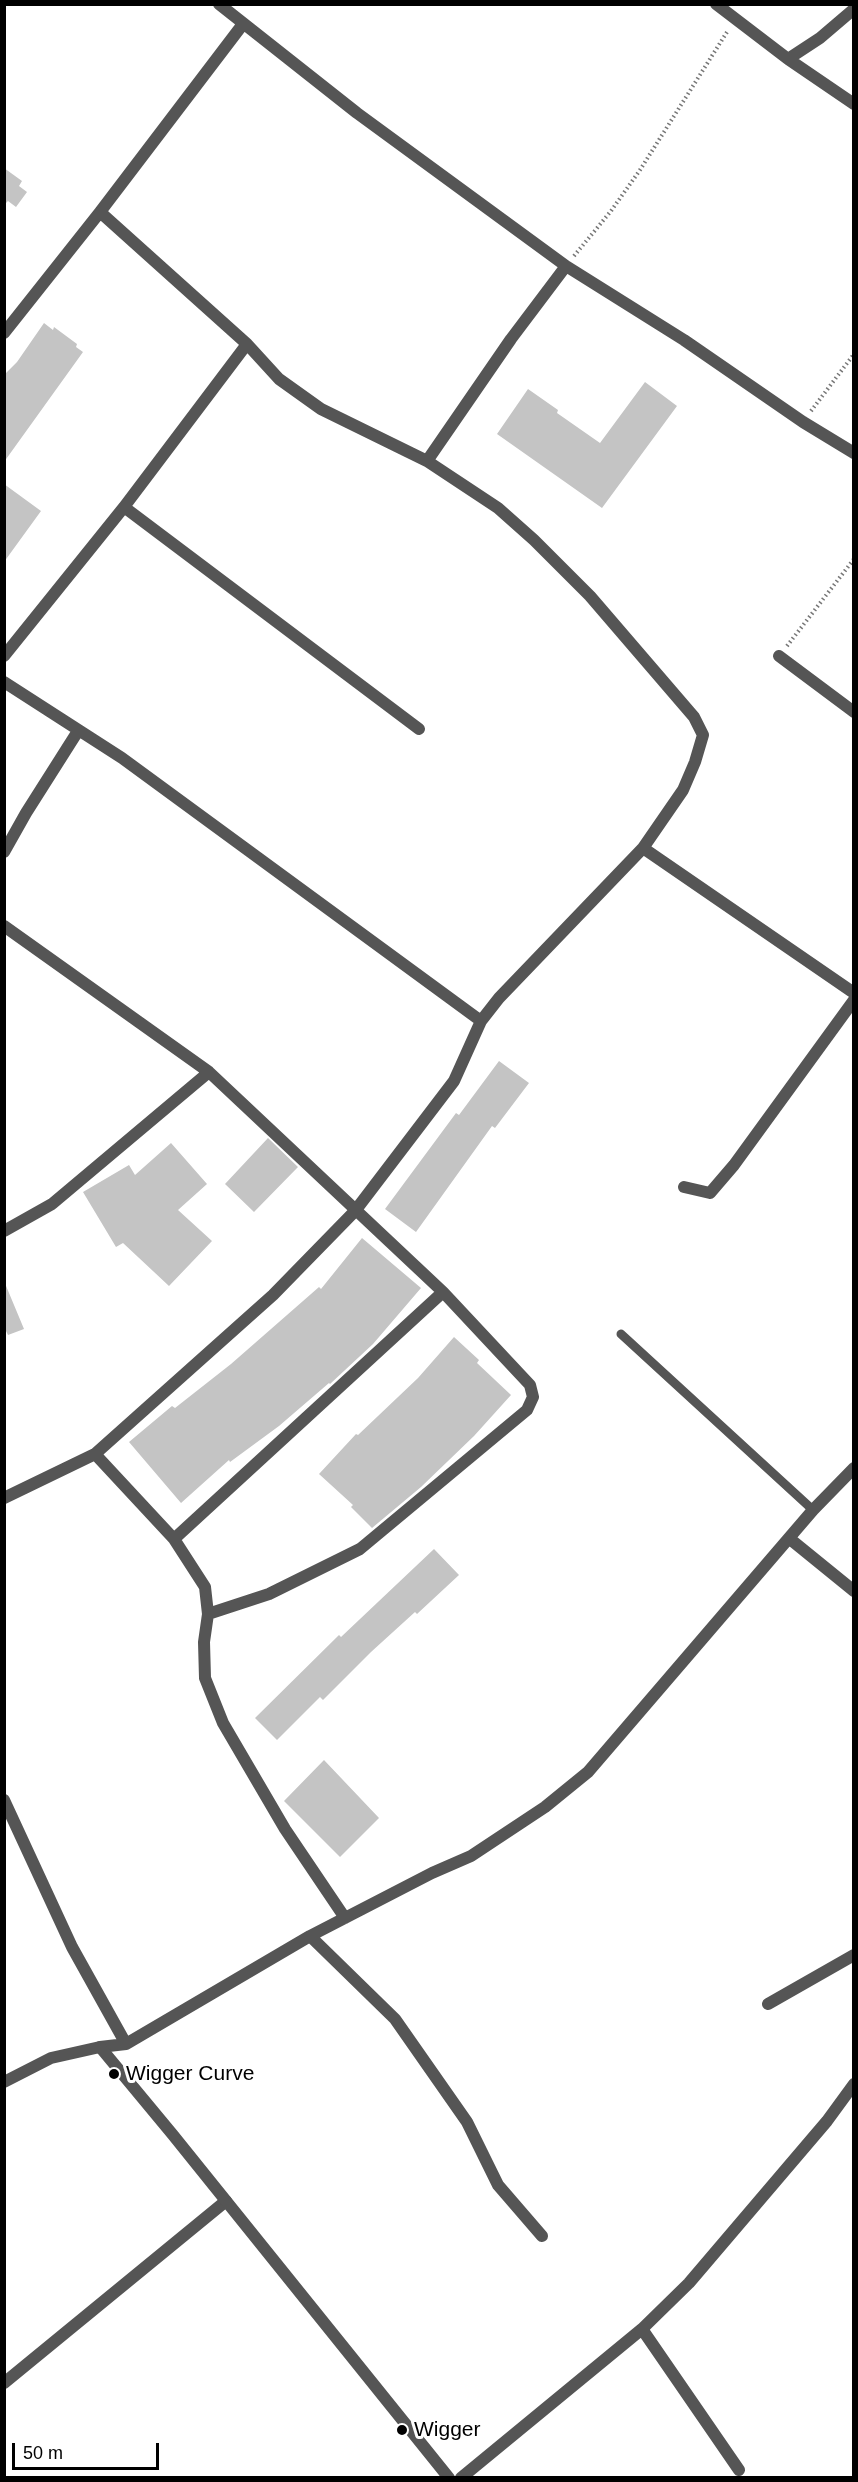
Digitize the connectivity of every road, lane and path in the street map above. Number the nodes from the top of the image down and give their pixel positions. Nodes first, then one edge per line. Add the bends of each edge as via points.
1 (219, 4) edge
2 (716, 4) edge
3 (854, 9) edge
4 (736, 19) junction
5 (243, 24) junction
6 (788, 59) junction
7 (854, 104) edge
8 (100, 212) junction
9 (566, 266) junction
10 (4, 333) edge
11 (247, 344) junction
12 (854, 354) edge
13 (802, 422) junction
14 (854, 453) edge
15 (427, 461) junction
16 (124, 507) junction
17 (854, 559) edge
18 (4, 656) edge
19 (779, 657) joint
20 (4, 682) edge
21 (854, 712) edge
22 (419, 729) dead end
23 (78, 730) junction
24 (643, 848) junction
25 (4, 852) edge
26 (4, 926) edge
27 (854, 993) edge
28 (854, 1000) edge
29 (481, 1021) junction
30 (209, 1072) junction
31 (684, 1186) dead end
32 (355, 1211) junction
33 (4, 1231) edge
34 (443, 1292) junction
35 (621, 1334) dead end
36 (95, 1454) junction
37 (854, 1468) edge
38 (4, 1498) edge
39 (813, 1510) junction
40 (174, 1539) junction
41 (790, 1539) junction
42 (854, 1591) edge
43 (208, 1614) junction
44 (4, 1800) edge
45 (345, 1917) junction
46 (310, 1936) junction
47 (854, 1954) edge
48 (768, 2004) dead end
49 (126, 2044) junction
50 (100, 2048) junction
51 (4, 2082) edge
52 (854, 2084) edge
53 (226, 2202) junction
54 (542, 2236) dead end
55 (642, 2329) junction
56 (4, 2384) edge
57 (739, 2470) dead end
58 (449, 2478) edge
59 (461, 2478) edge

1 - 5 street
2 - 4 street
3 - 6 street
4 - 6 street
4 - 9 path via 640,170
5 - 8 street
5 - 9 street
6 - 7 street
8 - 10 street
8 - 11 street
9 - 13 street via 684,340
9 - 15 street
11 - 15 street via 279,379 321,409
11 - 16 street
12 - 13 path
13 - 14 street
15 - 24 street via 498,508 534,540 590,596 694,717 702,735 695,762 683,790
16 - 18 street
16 - 22 street
17 - 19 path
19 - 21 street
20 - 23 street
23 - 25 street
23 - 29 street via 122,758
24 - 27 street
24 - 29 street
26 - 30 street
28 - 31 street via 710,1193
29 - 32 street via 454,1081
30 - 32 street
30 - 33 street via 52,1204
32 - 34 street
32 - 36 street via 273,1295
34 - 40 street
34 - 43 street via 530,1385 533,1397 527,1410 360,1549 269,1594
35 - 39 lane
36 - 38 street
36 - 40 street
37 - 39 street
39 - 41 street
40 - 43 street via 205,1587
41 - 42 street
41 - 45 street via 588,1772 545,1808 471,1856
43 - 45 street via 205,1678 224,1723 285,1829
44 - 49 street via 72,1947
45 - 46 street
46 - 49 street
46 - 54 street via 395,2019 467,2122 498,2185
47 - 48 street
49 - 50 street
50 - 51 street via 51,2058
50 - 53 street
52 - 55 street via 689,2283
53 - 56 street
53 - 58 street
55 - 57 street
55 - 59 street

